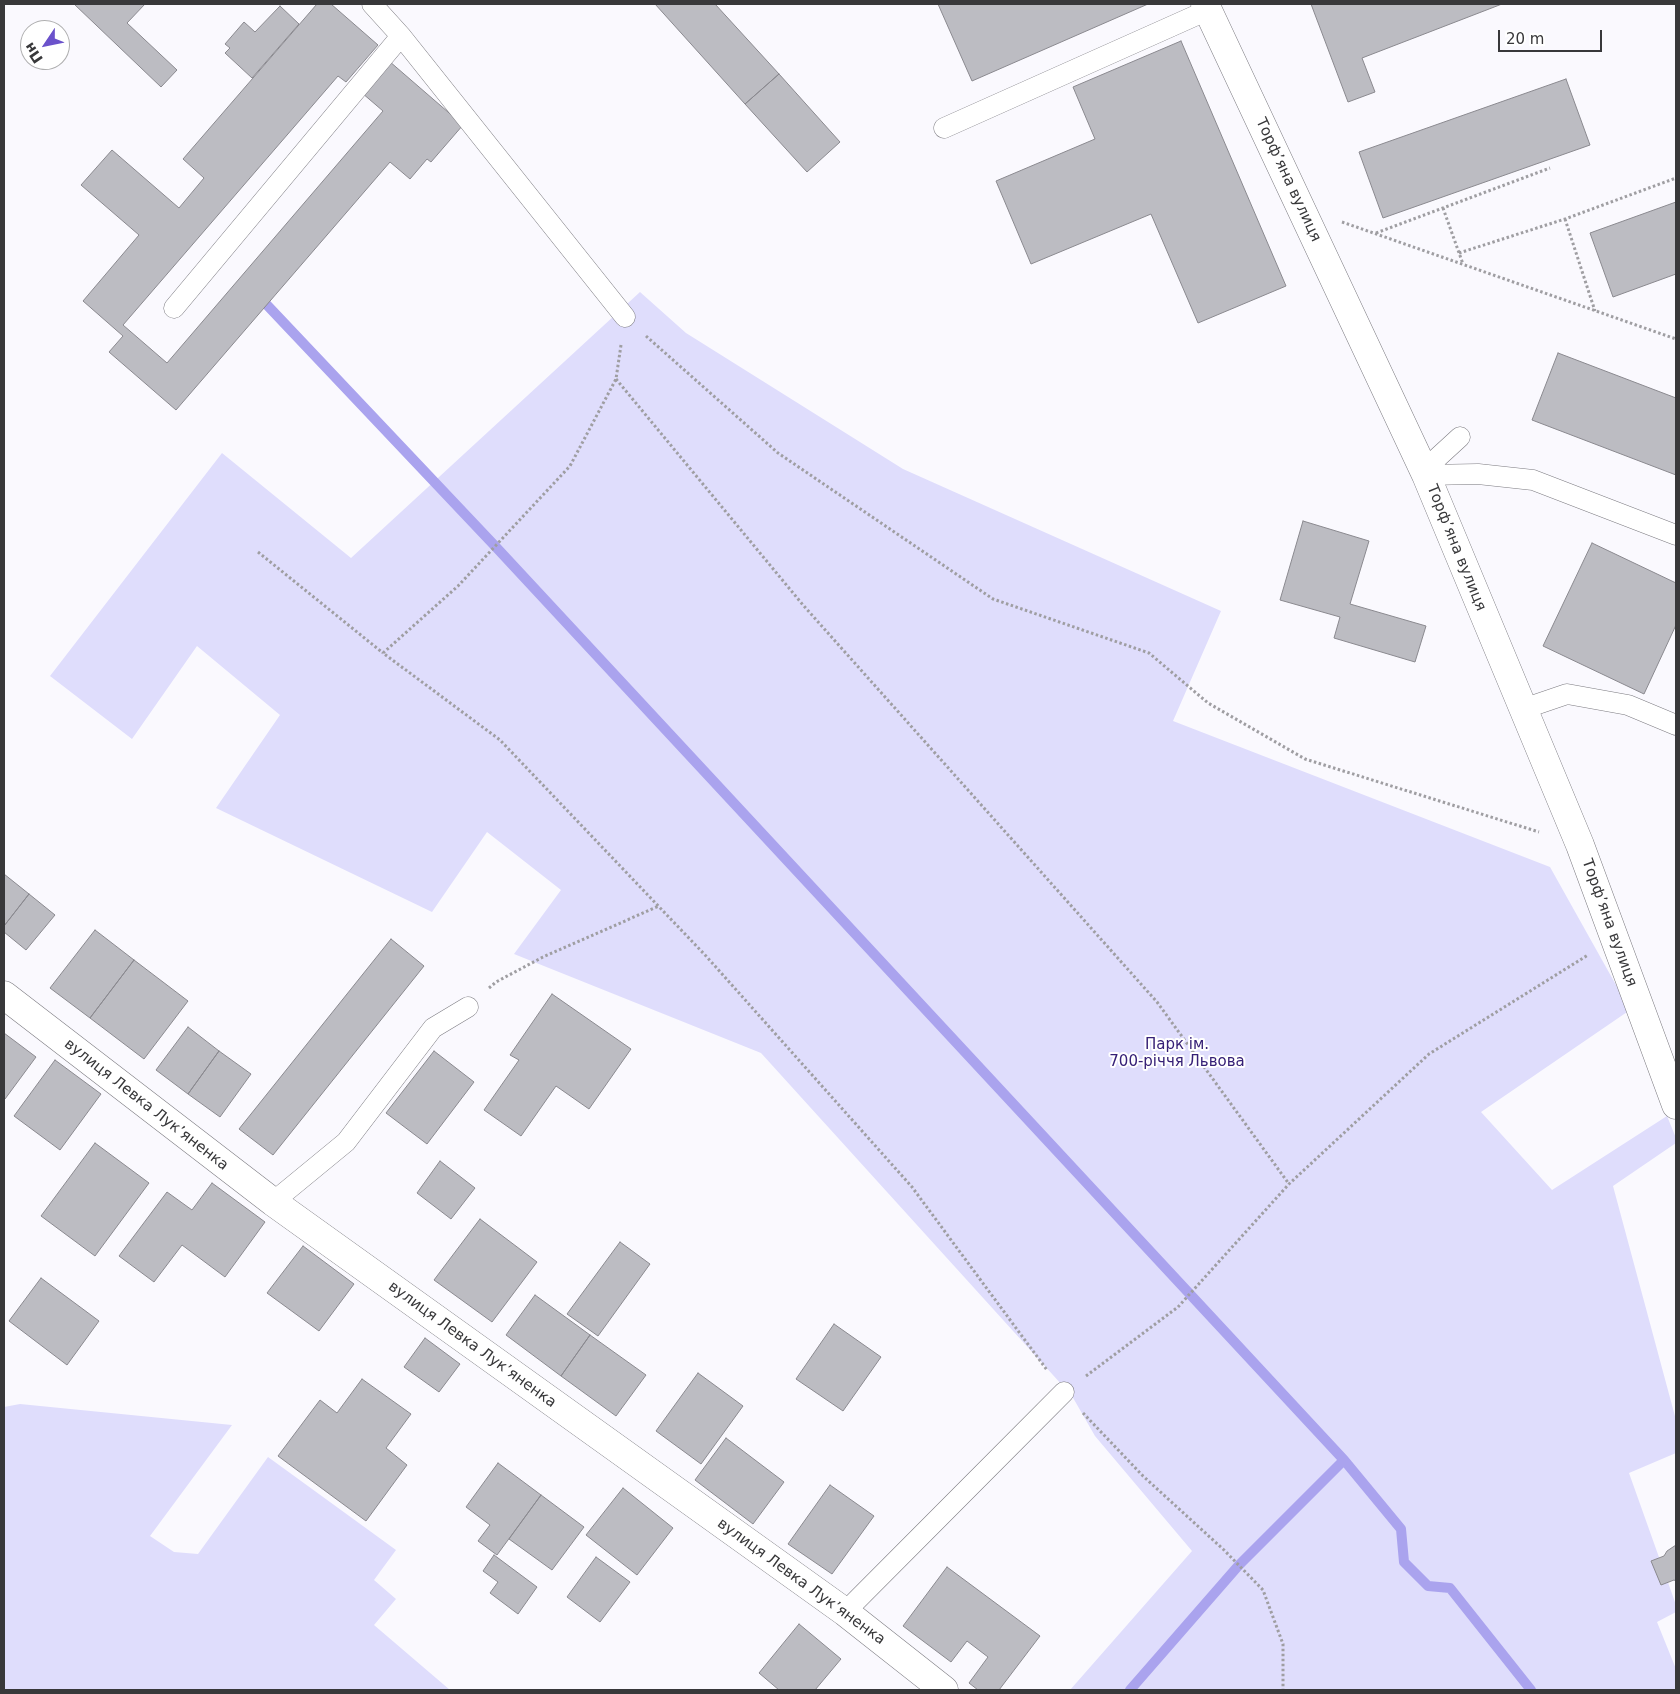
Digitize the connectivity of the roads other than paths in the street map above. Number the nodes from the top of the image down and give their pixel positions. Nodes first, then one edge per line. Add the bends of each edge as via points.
1 (372, 4) edge
2 (1207, 7) edge
3 (401, 36) junction
4 (944, 128) dead end
5 (174, 308) dead end
6 (625, 317) road end
7 (1460, 437) dead end
8 (1425, 473) junction
9 (1676, 535) edge
10 (1523, 710) junction
11 (1676, 725) edge
12 (4, 996) edge
13 (468, 1008) road end
14 (1676, 1105) edge
15 (273, 1202) junction
16 (1064, 1392) road end
17 (845, 1612) junction
18 (944, 1690) edge

1 - 3 lane
2 - 4 lane
2 - 8 street, Торфʼяна вулиця
3 - 5 lane
3 - 6 lane
7 - 8 lane
8 - 9 lane via 1533,480
8 - 10 street, Торфʼяна вулиця
10 - 11 lane via 1567,694 1628,705
10 - 14 street, Торфʼяна вулиця via 1580,845
12 - 15 street, вулиця Левка Лукʼяненка
13 - 15 lane via 433,1028 346,1142
15 - 17 street, вулиця Левка Лукʼяненка
16 - 17 lane
17 - 18 street, вулиця Левка Лукʼяненка

